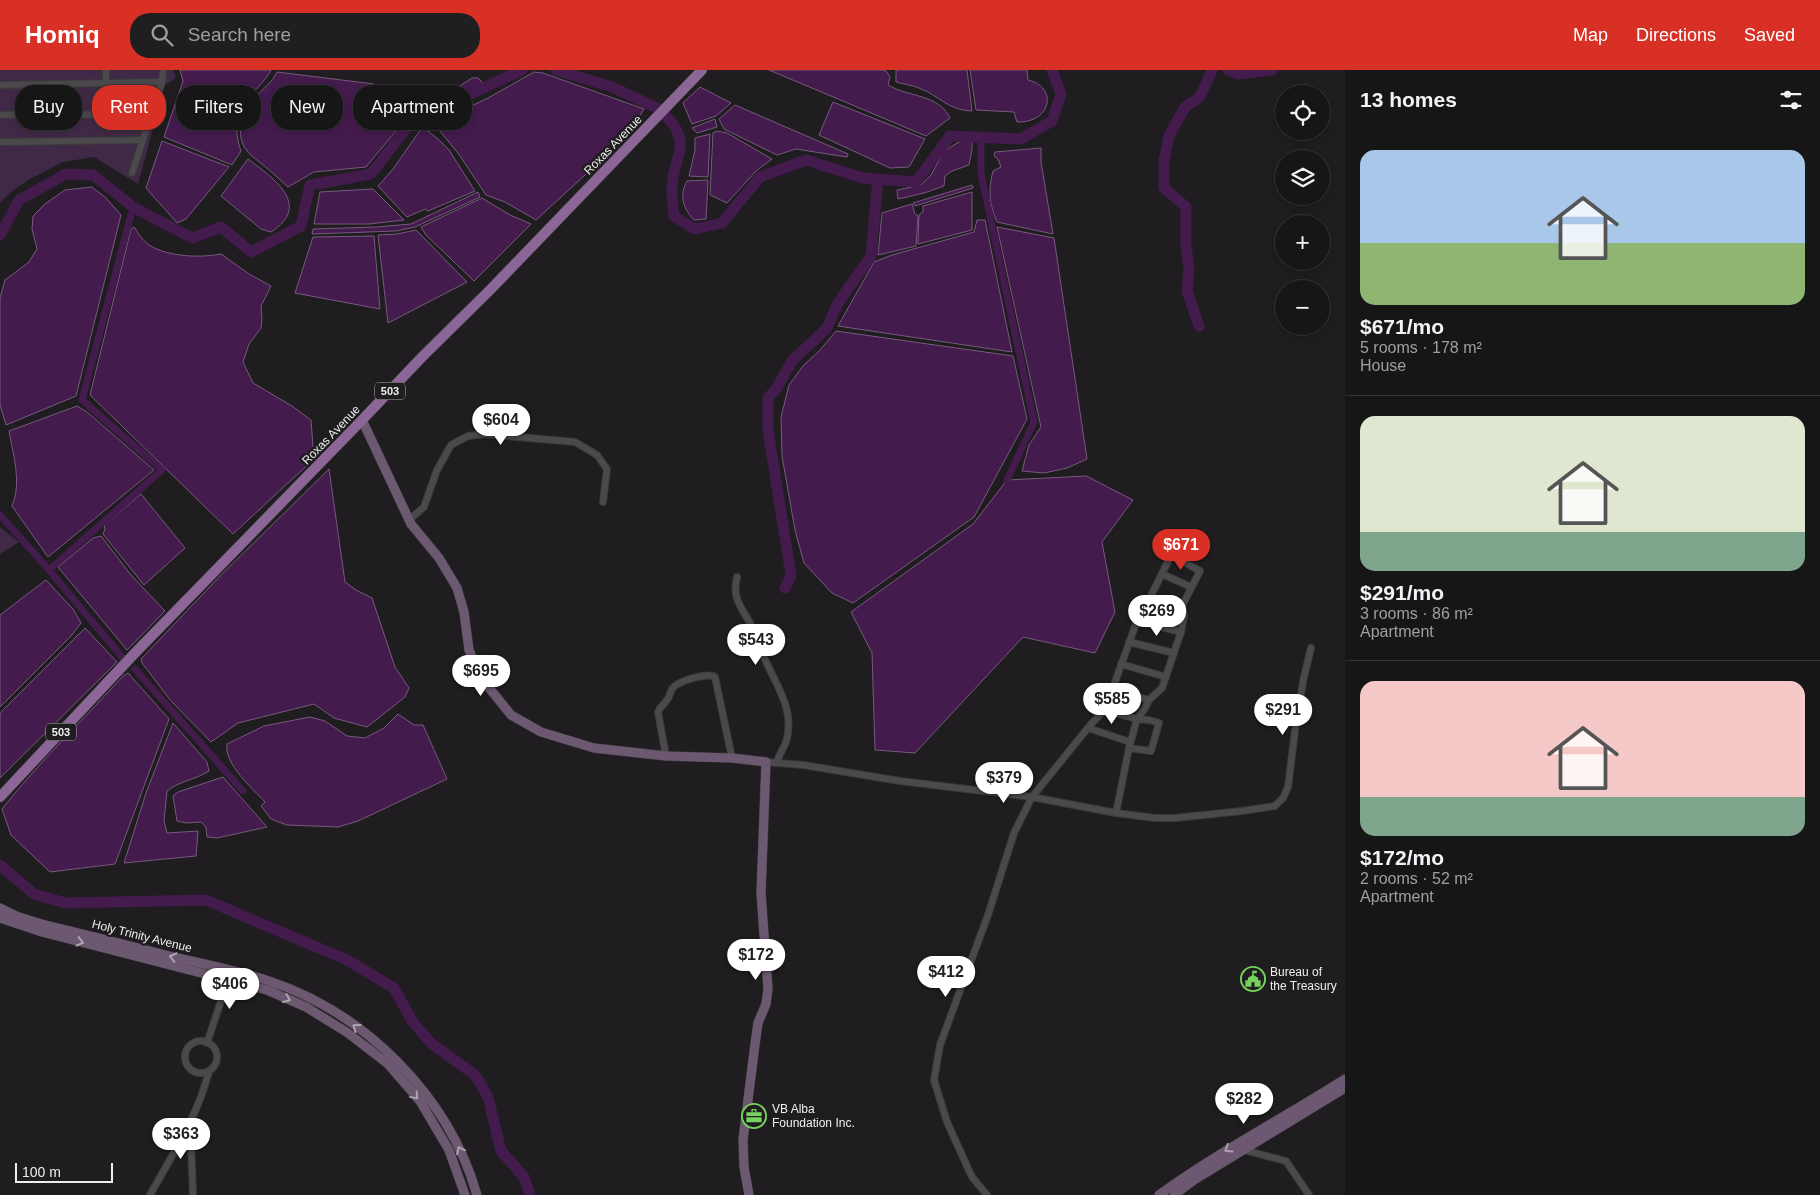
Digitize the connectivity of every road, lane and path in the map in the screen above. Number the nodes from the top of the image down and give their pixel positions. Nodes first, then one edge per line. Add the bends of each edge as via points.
1 (106, 70) edge
2 (163, 70) edge
3 (702, 70) edge
4 (162, 82) junction
5 (106, 83) junction
6 (0, 85) edge
7 (161, 85) edge
8 (92, 114) edge
9 (0, 115) edge
10 (146, 130) edge
11 (143, 140) junction
12 (0, 142) edge
13 (132, 173) dead end
14 (362, 420) junction
15 (603, 502) dead end
16 (409, 520) junction
17 (1162, 574) junction
18 (737, 577) dead end
19 (1191, 587) junction
20 (1150, 598) junction
21 (1182, 606) junction
22 (1138, 621) junction
23 (1181, 632) junction
24 (1129, 642) junction
25 (1311, 648) dead end
26 (1174, 653) junction
27 (1121, 664) junction
28 (1166, 677) junction
29 (1113, 690) junction
30 (1149, 700) junction
31 (1105, 710) junction
32 (1137, 719) junction
33 (1088, 728) junction
34 (1129, 745) junction
35 (666, 756) junction
36 (732, 758) junction
37 (771, 762) junction
38 (0, 796) edge
39 (1032, 797) junction
40 (1116, 813) junction
41 (0, 908) edge
42 (0, 918) edge
43 (230, 976) junction
44 (207, 1043) junction
45 (209, 1071) junction
46 (1345, 1079) edge
47 (1345, 1088) edge
48 (189, 1124) junction
49 (1244, 1150) junction
50 (150, 1195) edge
51 (193, 1195) edge
52 (465, 1195) edge
53 (478, 1195) edge
54 (750, 1195) edge
55 (987, 1195) edge
56 (1160, 1195) edge
57 (1174, 1195) edge
58 (1309, 1195) edge

1 - 5 street
2 - 4 street
3 - 14 main road, Roxas Avenue / 503
4 - 5 street
4 - 7 street
5 - 6 street
8 - 9 street
10 - 11 street
11 - 12 street
11 - 13 street
14 - 16 main road
14 - 38 main road, Roxas Avenue / 503
15 - 16 street via 607,470 598,454 575,442 484,434 468,436 451,445 437,470 424,507
16 - 35 main road via 449,572 462,601 469,650 474,662 482,679 511,716 541,732 594,748
17 - 19 street
17 - 19 street via 1171,555 1200,570
17 - 20 street
18 - 37 street via 735,596 786,704 785,742
19 - 21 street
20 - 21 street
20 - 22 street via 1142,607
21 - 23 street
22 - 23 street
22 - 24 street
23 - 26 street
24 - 26 street
24 - 27 street
25 - 40 street via 1296,722 1288,787 1275,806 1175,818
26 - 28 street
27 - 28 street
27 - 29 street
28 - 30 street via 1162,688
29 - 30 street
29 - 31 street
30 - 32 street
31 - 32 street
31 - 33 street
32 - 34 street
32 - 34 street via 1159,723 1151,751
33 - 34 street
33 - 39 street
34 - 40 street
35 - 36 main road
35 - 36 street via 660,708 671,689 708,674 715,677
36 - 37 main road
37 - 39 street via 900,782
37 - 54 main road via 761,893 768,990 756,1037 743,1140
39 - 40 street
39 - 55 street via 1014,833 940,1045 934,1080 947,1122 972,1177
43 -> 41 main road, Holy Trinity Avenue via 44,925
42 -> 43 main road, Holy Trinity Avenue via 42,932
43 - 44 street
43 -> 52 main road, Holy Trinity Avenue via 306,1007 348,1032 388,1064 420,1101 449,1150
53 -> 43 main road, Holy Trinity Avenue via 472,1176 429,1097 394,1057 354,1025 312,1000 269,981
44 - 45 street via 217,1055 216,1063
44 - 45 street via 190,1045 185,1061 192,1071
45 - 48 street via 205,1090
46 -> 56 main road
47 - 49 main road
48 - 50 street
48 - 51 street
49 - 57 main road
49 - 58 street via 1286,1161

